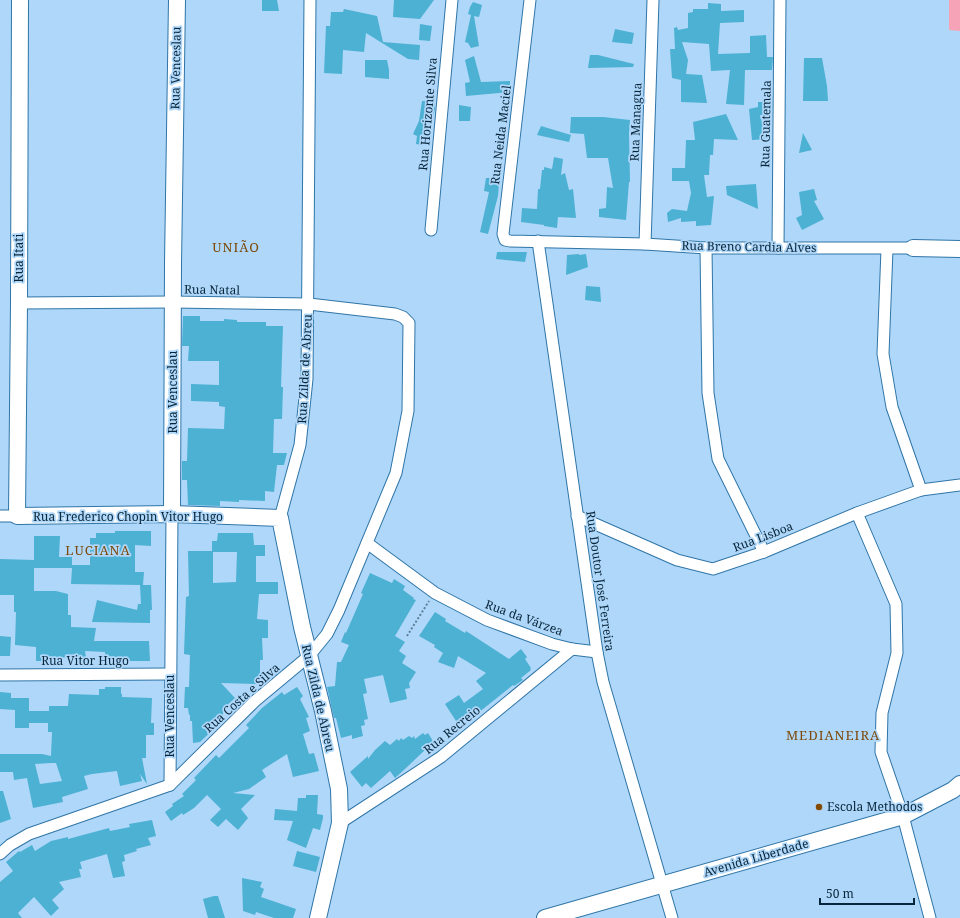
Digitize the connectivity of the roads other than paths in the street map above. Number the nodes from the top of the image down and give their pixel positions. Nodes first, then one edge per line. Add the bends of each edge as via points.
1 (20, 0) edge
2 (177, 0) edge
3 (310, 0) edge
4 (452, 0) edge
5 (530, 0) edge
6 (653, 0) edge
7 (780, 0) edge
8 (431, 230) dead end
9 (538, 241) junction
10 (645, 244) junction
11 (706, 248) junction
12 (778, 248) junction
13 (913, 248) joint
14 (887, 249) junction
15 (960, 249) edge
16 (173, 302) junction
17 (19, 303) junction
18 (309, 304) junction
19 (403, 316) joint
20 (960, 485) edge
21 (921, 490) junction
22 (857, 513) junction
23 (172, 514) junction
24 (0, 516) edge
25 (17, 516) junction
26 (577, 516) junction
27 (280, 518) junction
28 (366, 543) junction
29 (764, 552) junction
30 (572, 649) junction
31 (597, 652) junction
32 (309, 656) junction
33 (170, 674) junction
34 (0, 675) edge
35 (960, 784) edge
36 (170, 785) junction
37 (903, 816) junction
38 (340, 823) junction
39 (0, 854) edge
40 (662, 884) junction
41 (318, 918) edge
42 (545, 918) edge
43 (672, 918) edge
44 (930, 918) edge

1 - 17 street, Rua Itati
2 - 16 street, Rua Venceslau
3 - 18 street, Rua Zilda de Abreu
4 - 8 street, Rua Horizonte Silva
5 - 9 street, Rua Neida Maciel via 503,234 504,240 510,242
6 - 10 street, Rua Managua
7 - 12 street, Rua Guatemala
9 - 10 street, Rua Breno Cardia Alves
9 - 26 street, Rua Doutor José Ferreira
10 - 11 street, Rua Breno Cardia Alves
11 - 12 street, Rua Breno Cardia Alves
11 - 29 street via 708,393 718,459
12 - 14 street, Rua Breno Cardia Alves
13 - 14 street, Rua Breno Cardia Alves
13 - 15 street, Rua Breno Cardia Alves
14 - 21 street via 883,354 892,407
16 - 17 street, Rua Natal
16 - 18 street, Rua Natal
16 - 23 street, Rua Venceslau
17 - 25 street, Rua Itati
18 - 19 street, Rua Natal
18 - 27 street, Rua Zilda de Abreu via 307,379 300,445
19 - 28 street, Rua Costa e Silva via 409,323 408,411 396,473
20 - 21 street, Rua Lisboa
21 - 22 street, Rua Lisboa
22 - 29 street, Rua Lisboa
22 - 37 street via 896,604 897,653 882,713 882,752
23 - 25 street, Rua Frederico Chopin Vitor Hugo
23 - 27 street, Rua Frederico Chopin Vitor Hugo
23 - 33 street, Rua Venceslau
24 - 25 street, Rua Frederico Chopin Vitor Hugo
26 - 29 street, Rua Lisboa via 677,560 713,569
26 - 31 street, Rua Doutor José Ferreira
27 - 32 street, Rua Zilda de Abreu
28 - 30 street, Rua da Várzea via 435,593 487,620
28 - 32 street, Rua Costa e Silva via 327,634
30 - 31 street, Rua da Várzea
30 - 38 street, Rua Recreio via 441,757
31 - 40 street, Rua Doutor José Ferreira
32 - 36 street, Rua Costa e Silva via 255,701
32 - 38 street, Rua Zilda de Abreu via 339,789
33 - 34 street, Rua Vitor Hugo
33 - 36 street, Rua Venceslau
35 - 37 street, Avenida Liberdade
36 - 39 street, Rua Costa e Silva via 29,834
37 - 40 street, Avenida Liberdade
37 - 44 street
38 - 41 street, Rua Zilda de Abreu
40 - 42 street, Avenida Liberdade
40 - 43 street, Rua Doutor José Ferreira

